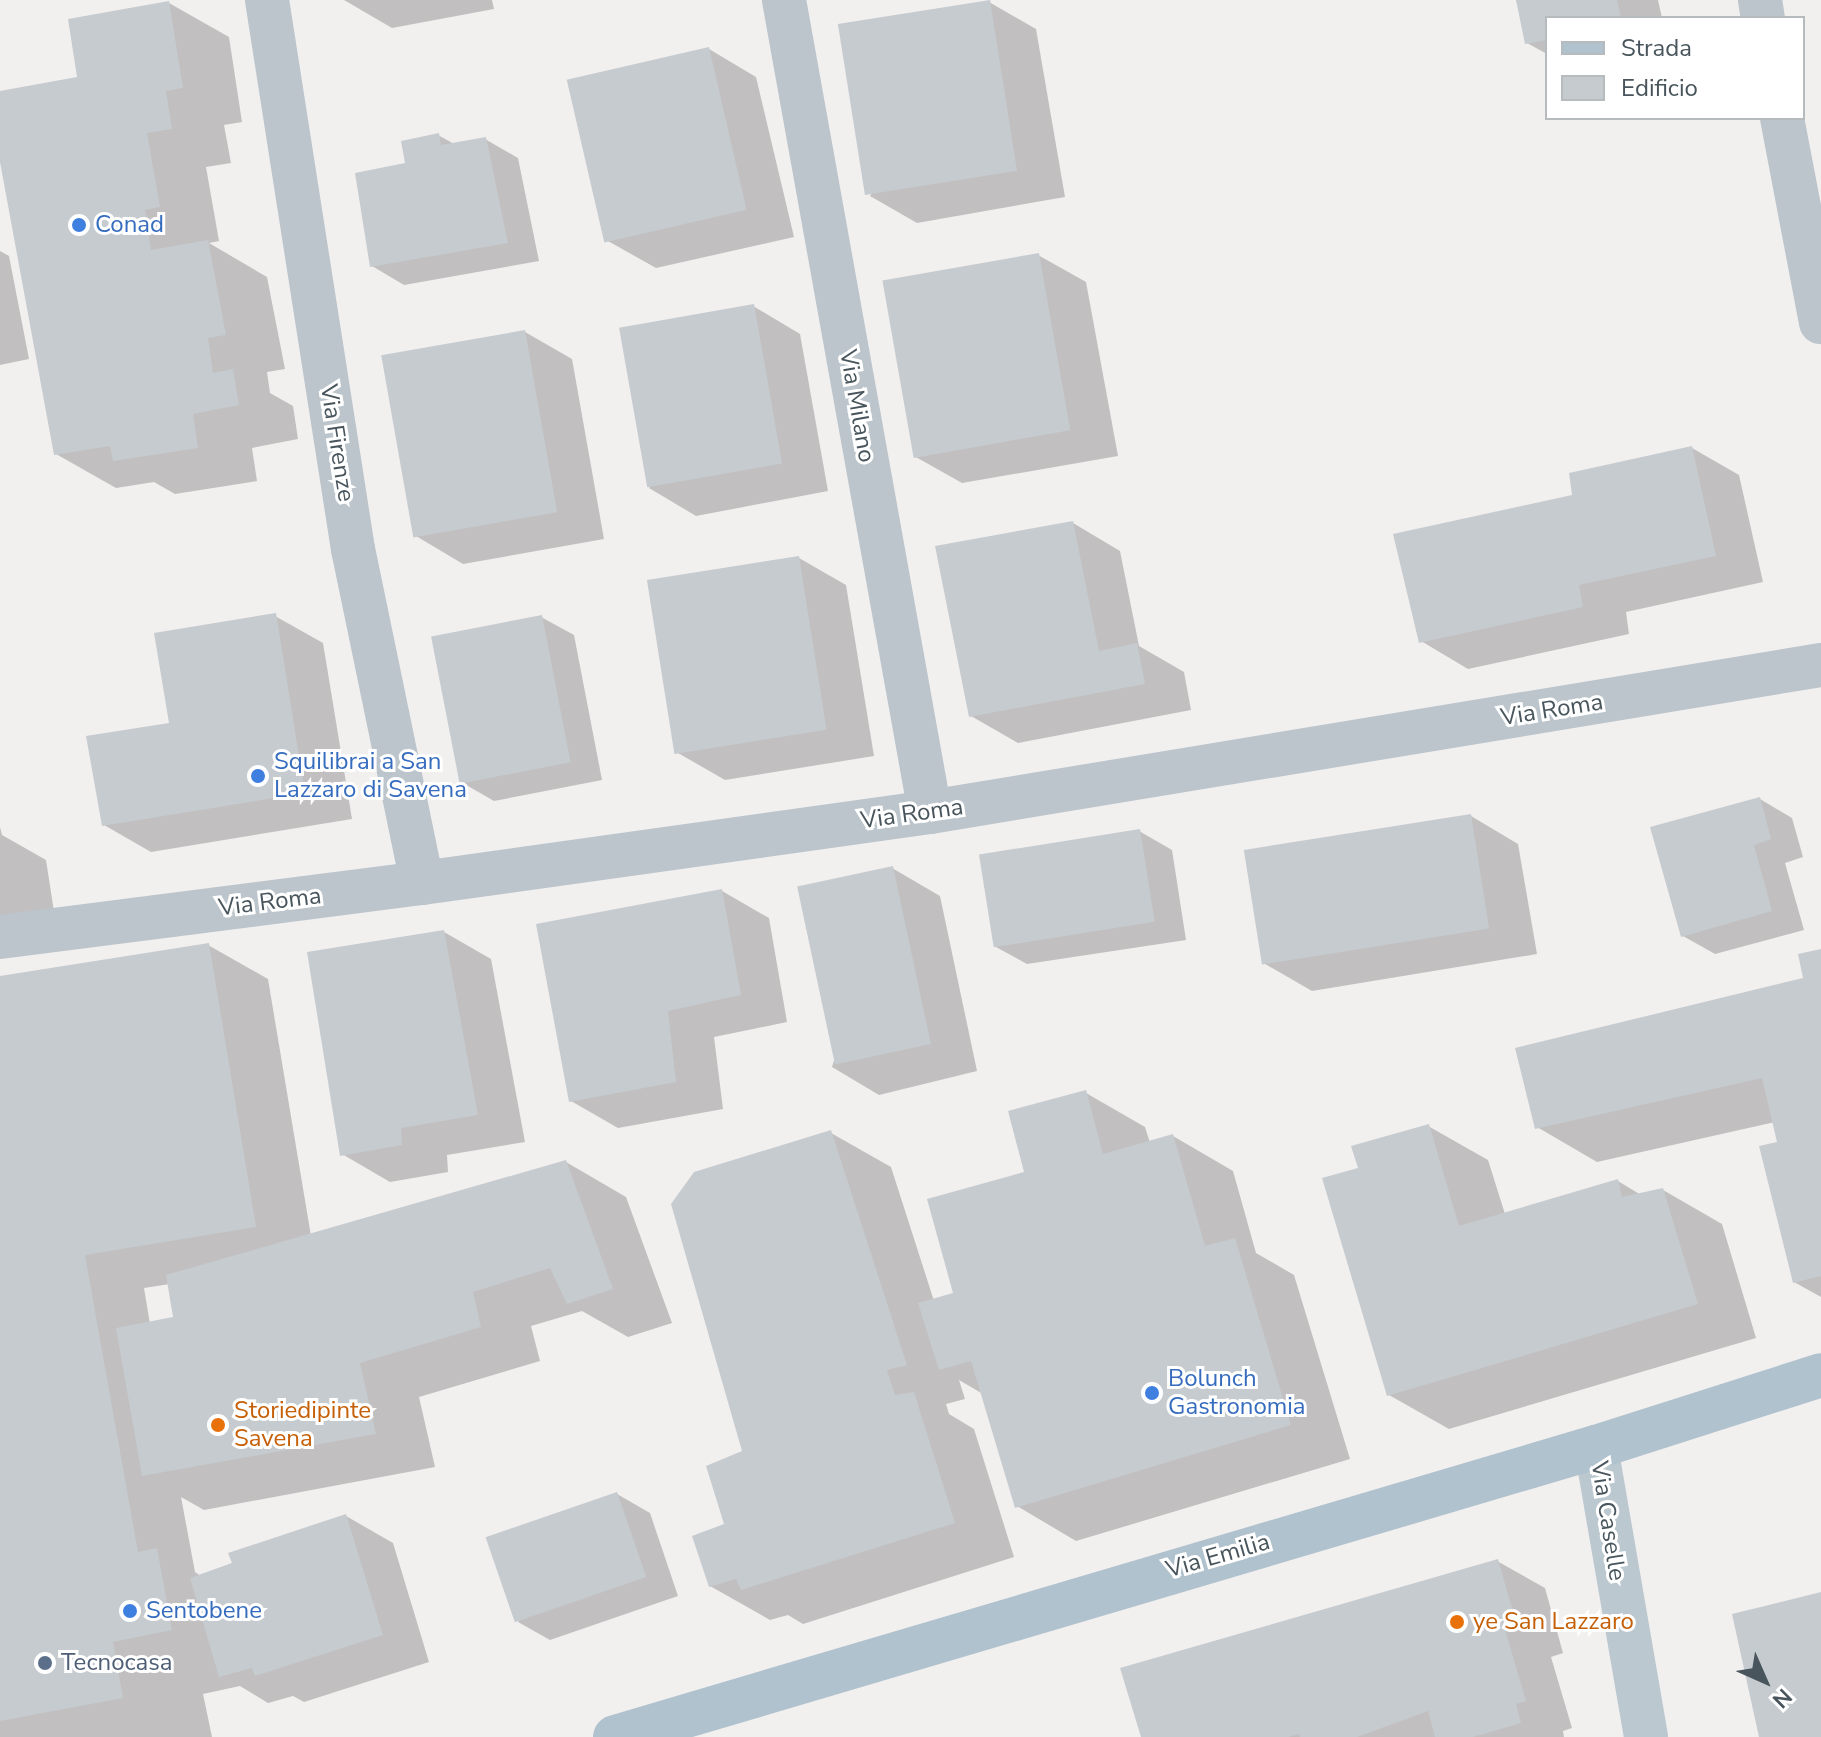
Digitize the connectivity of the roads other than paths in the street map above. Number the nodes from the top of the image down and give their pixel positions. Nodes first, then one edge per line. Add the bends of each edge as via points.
1 (267, 0) edge
2 (784, 0) edge
3 (1782, 120) edge
4 (1821, 322) edge
5 (1821, 665) edge
6 (930, 812) junction
7 (422, 883) junction
8 (0, 937) edge
9 (1821, 1375) edge
10 (1596, 1447) junction
11 (615, 1737) edge
12 (1646, 1737) edge

1 - 7 street, Via Firenze via 353,549
2 - 6 street, Via Milano
3 - 4 street
5 - 6 street, Via Roma
6 - 7 street, Via Roma
7 - 8 street, Via Roma
9 - 10 main road, Via Emilia
10 - 11 main road, Via Emilia
10 - 12 street, Via Caselle

